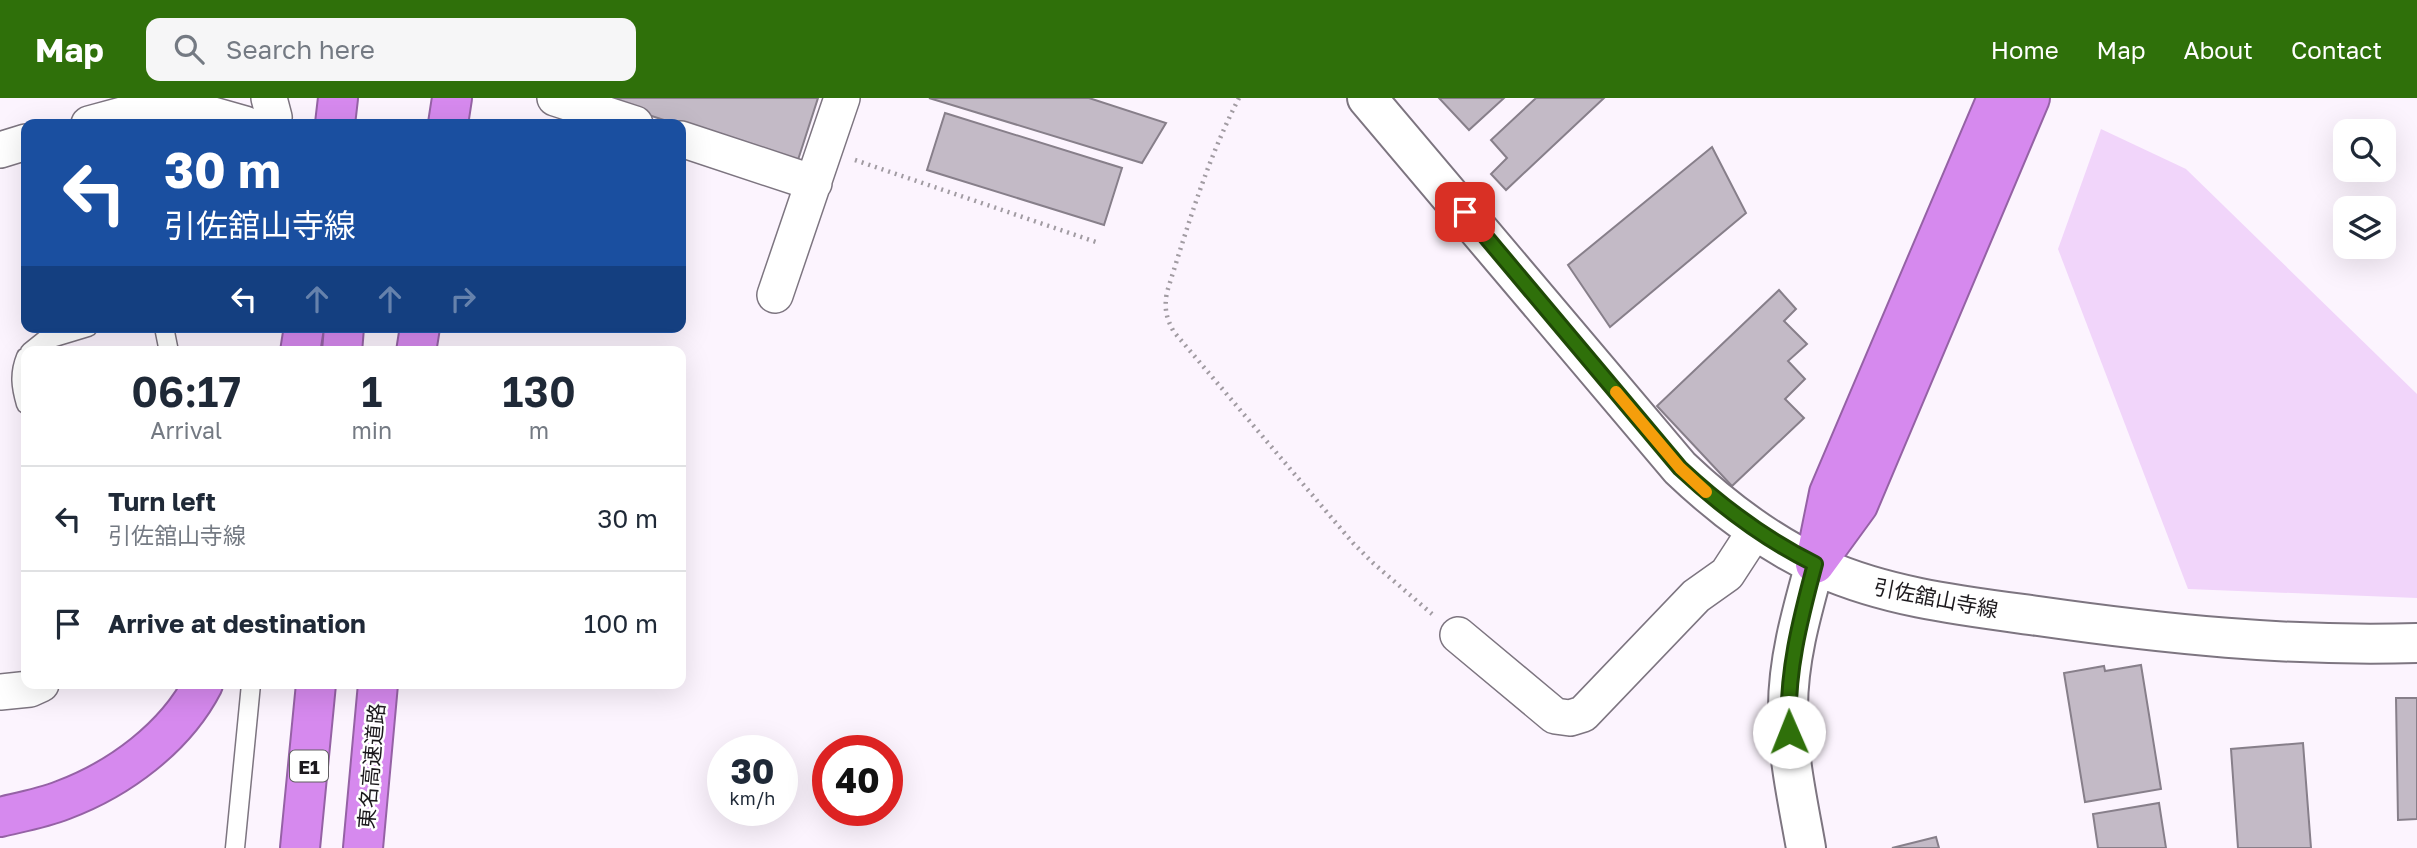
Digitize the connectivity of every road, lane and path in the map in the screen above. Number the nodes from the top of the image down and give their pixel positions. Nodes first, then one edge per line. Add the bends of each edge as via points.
1 (269, 98) edge
2 (338, 98) edge
3 (361, 98) edge
4 (427, 98) edge
5 (452, 98) edge
6 (555, 98) edge
7 (842, 98) edge
8 (1239, 98) edge
9 (1367, 98) edge
10 (1997, 98) edge
11 (2030, 98) edge
12 (108, 119) edge
13 (227, 119) edge
14 (272, 119) edge
15 (336, 119) edge
16 (359, 119) edge
17 (425, 119) edge
18 (449, 119) edge
19 (620, 119) edge
20 (686, 141) edge
21 (21, 144) edge
22 (0, 150) edge
23 (824, 150) junction
24 (814, 183) junction
25 (1099, 243) dead end
26 (775, 295) dead end
27 (68, 333) edge
28 (38, 346) edge
29 (1755, 531) junction
30 (1815, 564) junction
31 (1458, 635) joint
32 (2417, 643) edge
33 (30, 689) edge
34 (200, 689) edge
35 (251, 689) edge
36 (316, 689) edge
37 (378, 689) edge
38 (0, 692) edge
39 (0, 817) edge
40 (235, 848) edge
41 (300, 848) edge
42 (363, 848) edge
43 (1806, 848) edge

1 - 14 street
2 - 15 highway
3 - 16 highway
4 - 17 highway
5 - 18 highway
6 - 19 street
7 - 23 street
8 - 31 path via 1194,204 1167,292 1167,320 1353,543
9 - 29 main road, 引佐舘山寺線 via 1680,468
10 - 30 highway via 1829,493
11 - 30 highway via 1858,505
12 - 13 street via 159,106 181,106
20 - 24 street
21 - 22 street
23 - 24 street
23 - 25 path
24 - 26 street
27 - 28 lane
29 - 30 main road, 引佐舘山寺線
29 - 31 street via 1727,574 1696,596 1583,714 1555,716
30 - 32 main road, 引佐舘山寺線 via 1907,596 2158,633 2268,642
30 - 43 main road via 1792,660 1788,708
33 - 38 street
34 - 39 highway via 155,745 126,768 61,801
35 - 40 lane
36 - 41 highway, E1
37 - 42 highway, 東名高速道路

